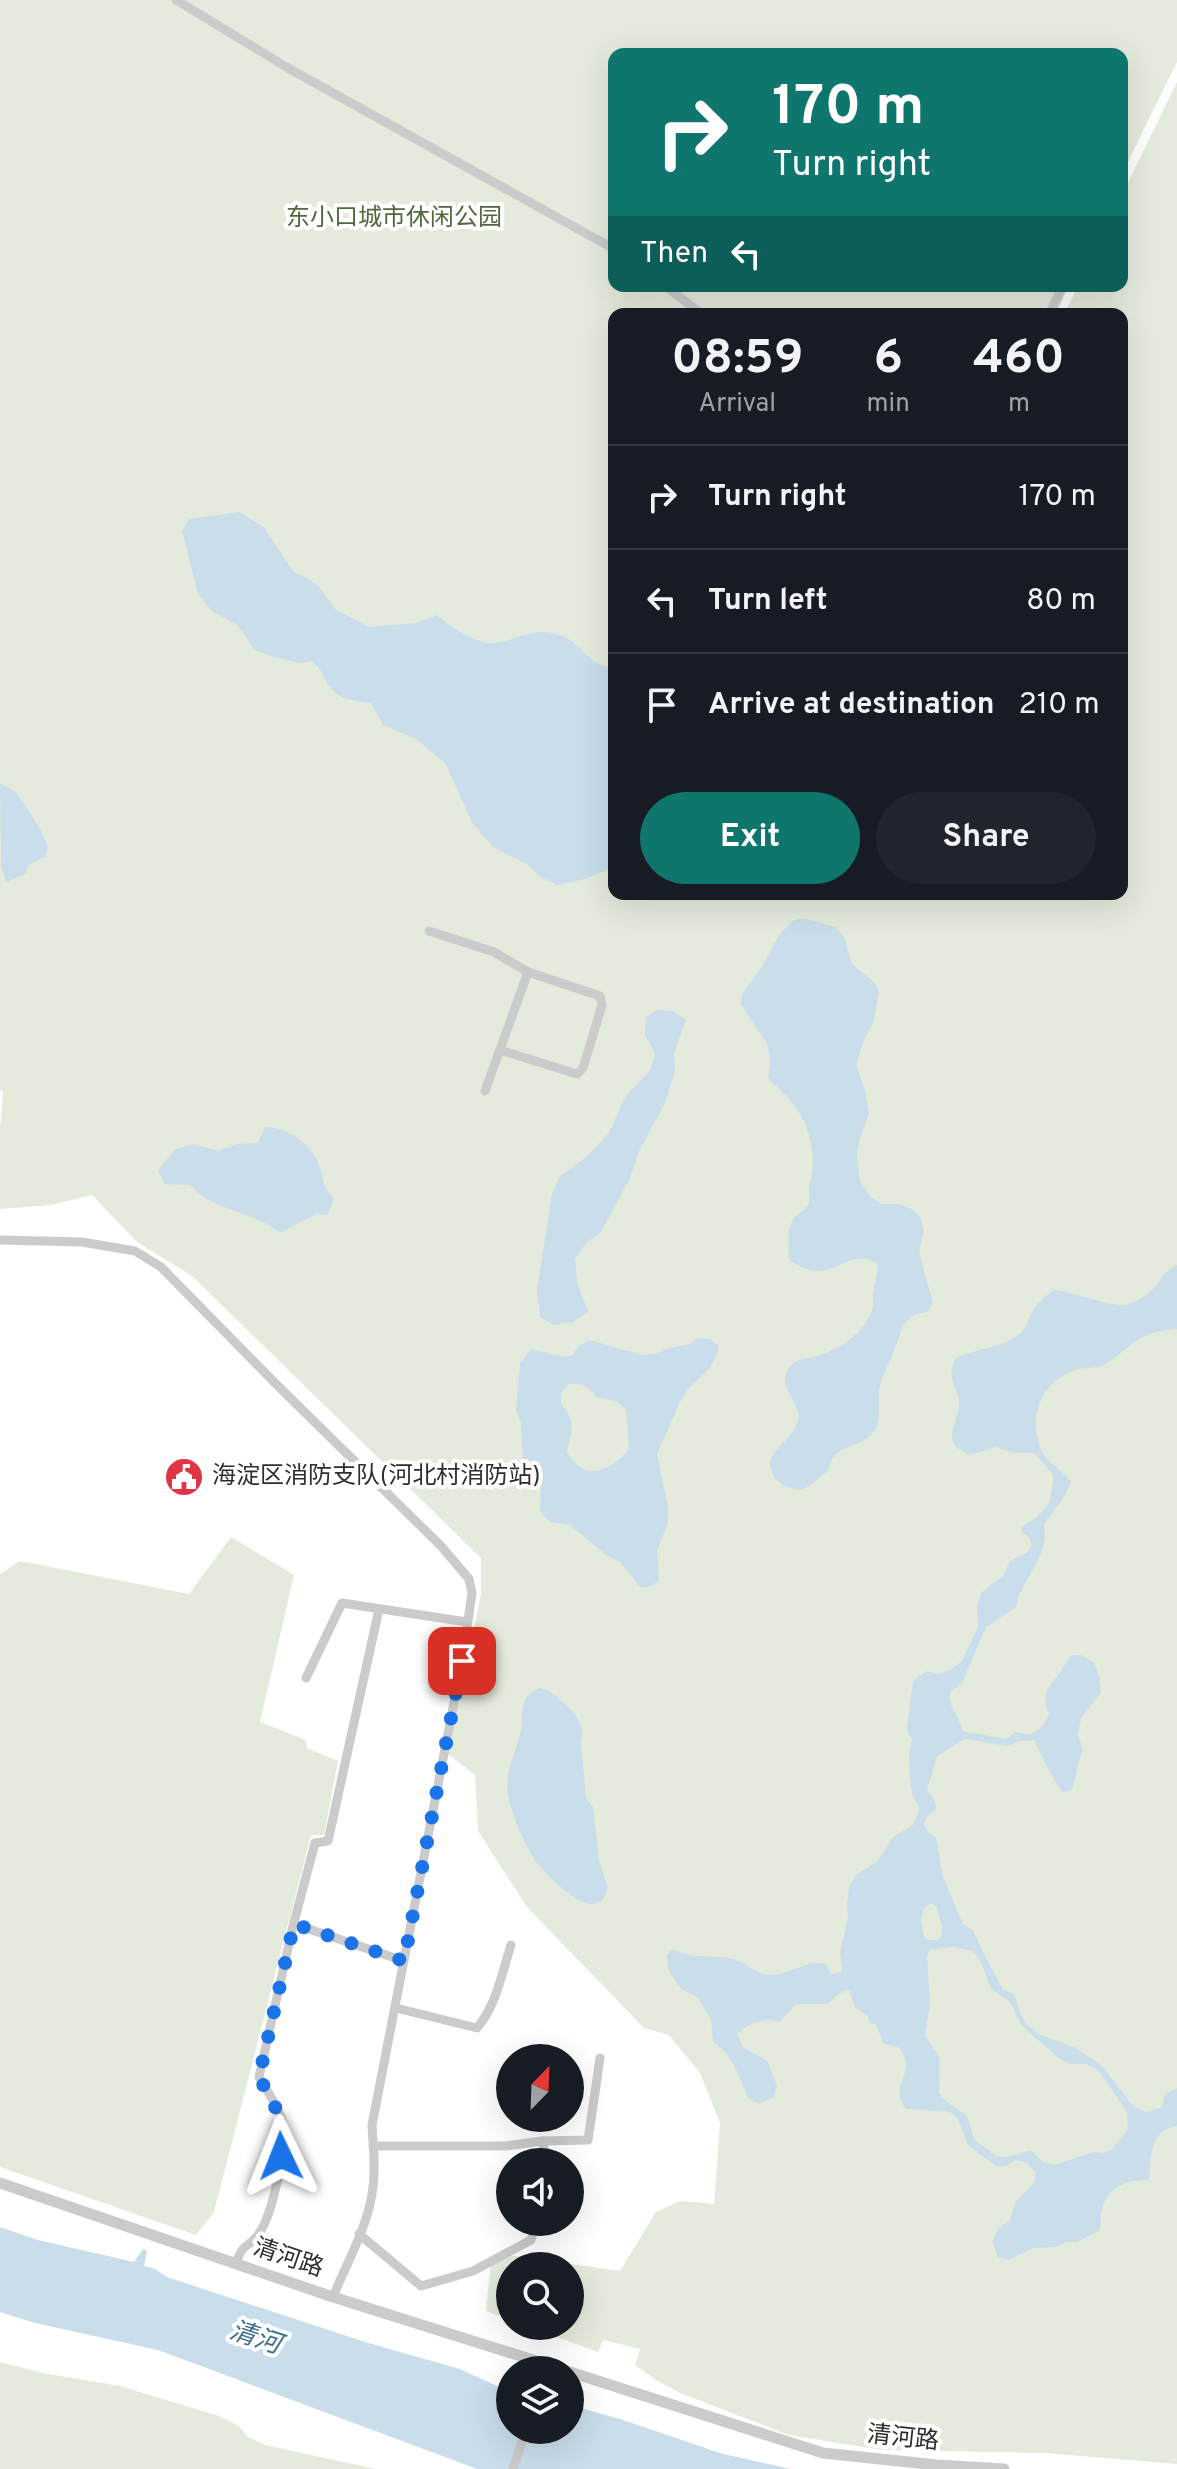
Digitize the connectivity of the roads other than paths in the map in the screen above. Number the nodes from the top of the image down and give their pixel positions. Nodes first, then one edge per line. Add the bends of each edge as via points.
1 (176, 0) edge
2 (608, 246) edge
3 (673, 292) edge
4 (694, 308) edge
5 (429, 931) dead end
6 (528, 972) junction
7 (500, 1050) junction
8 (485, 1091) dead end
9 (0, 1240) edge
10 (379, 1609) junction
11 (467, 1622) junction
12 (306, 1678) dead end
13 (294, 1924) junction
14 (511, 1945) dead end
15 (404, 1961) junction
16 (396, 2008) junction
17 (600, 2058) dead end
18 (543, 2141) junction
19 (373, 2146) junction
20 (544, 2148) edge
21 (0, 2183) edge
22 (359, 2234) junction
23 (532, 2236) edge
24 (236, 2264) junction
25 (333, 2297) junction
26 (513, 2356) edge
27 (584, 2376) edge
28 (521, 2444) edge
29 (513, 2469) edge
30 (1004, 2469) edge

1 - 2 street
3 - 4 street
5 - 6 street via 494,952
6 - 7 street
6 - 7 street via 600,996 602,1005 583,1068 577,1074
7 - 8 street
9 - 11 street via 82,1242 135,1251 161,1267 441,1546 469,1579
10 - 11 street
10 - 12 street via 342,1603
10 - 13 street via 328,1841 315,1843
11 - 15 street
13 - 15 street
13 - 24 street via 259,2077 282,2120 274,2198 258,2236 241,2249
14 - 16 street via 494,1999 477,2028
15 - 16 street
16 - 19 street via 372,2125
17 - 18 street via 588,2140
18 - 19 street
18 - 20 street
19 - 22 street via 373,2190
21 - 24 street, 清河路
22 - 23 street via 421,2286 473,2271
22 - 25 street
24 - 25 street, 清河路
25 - 26 street, 清河路
27 - 30 street, 清河路 via 823,2453
28 - 29 street

